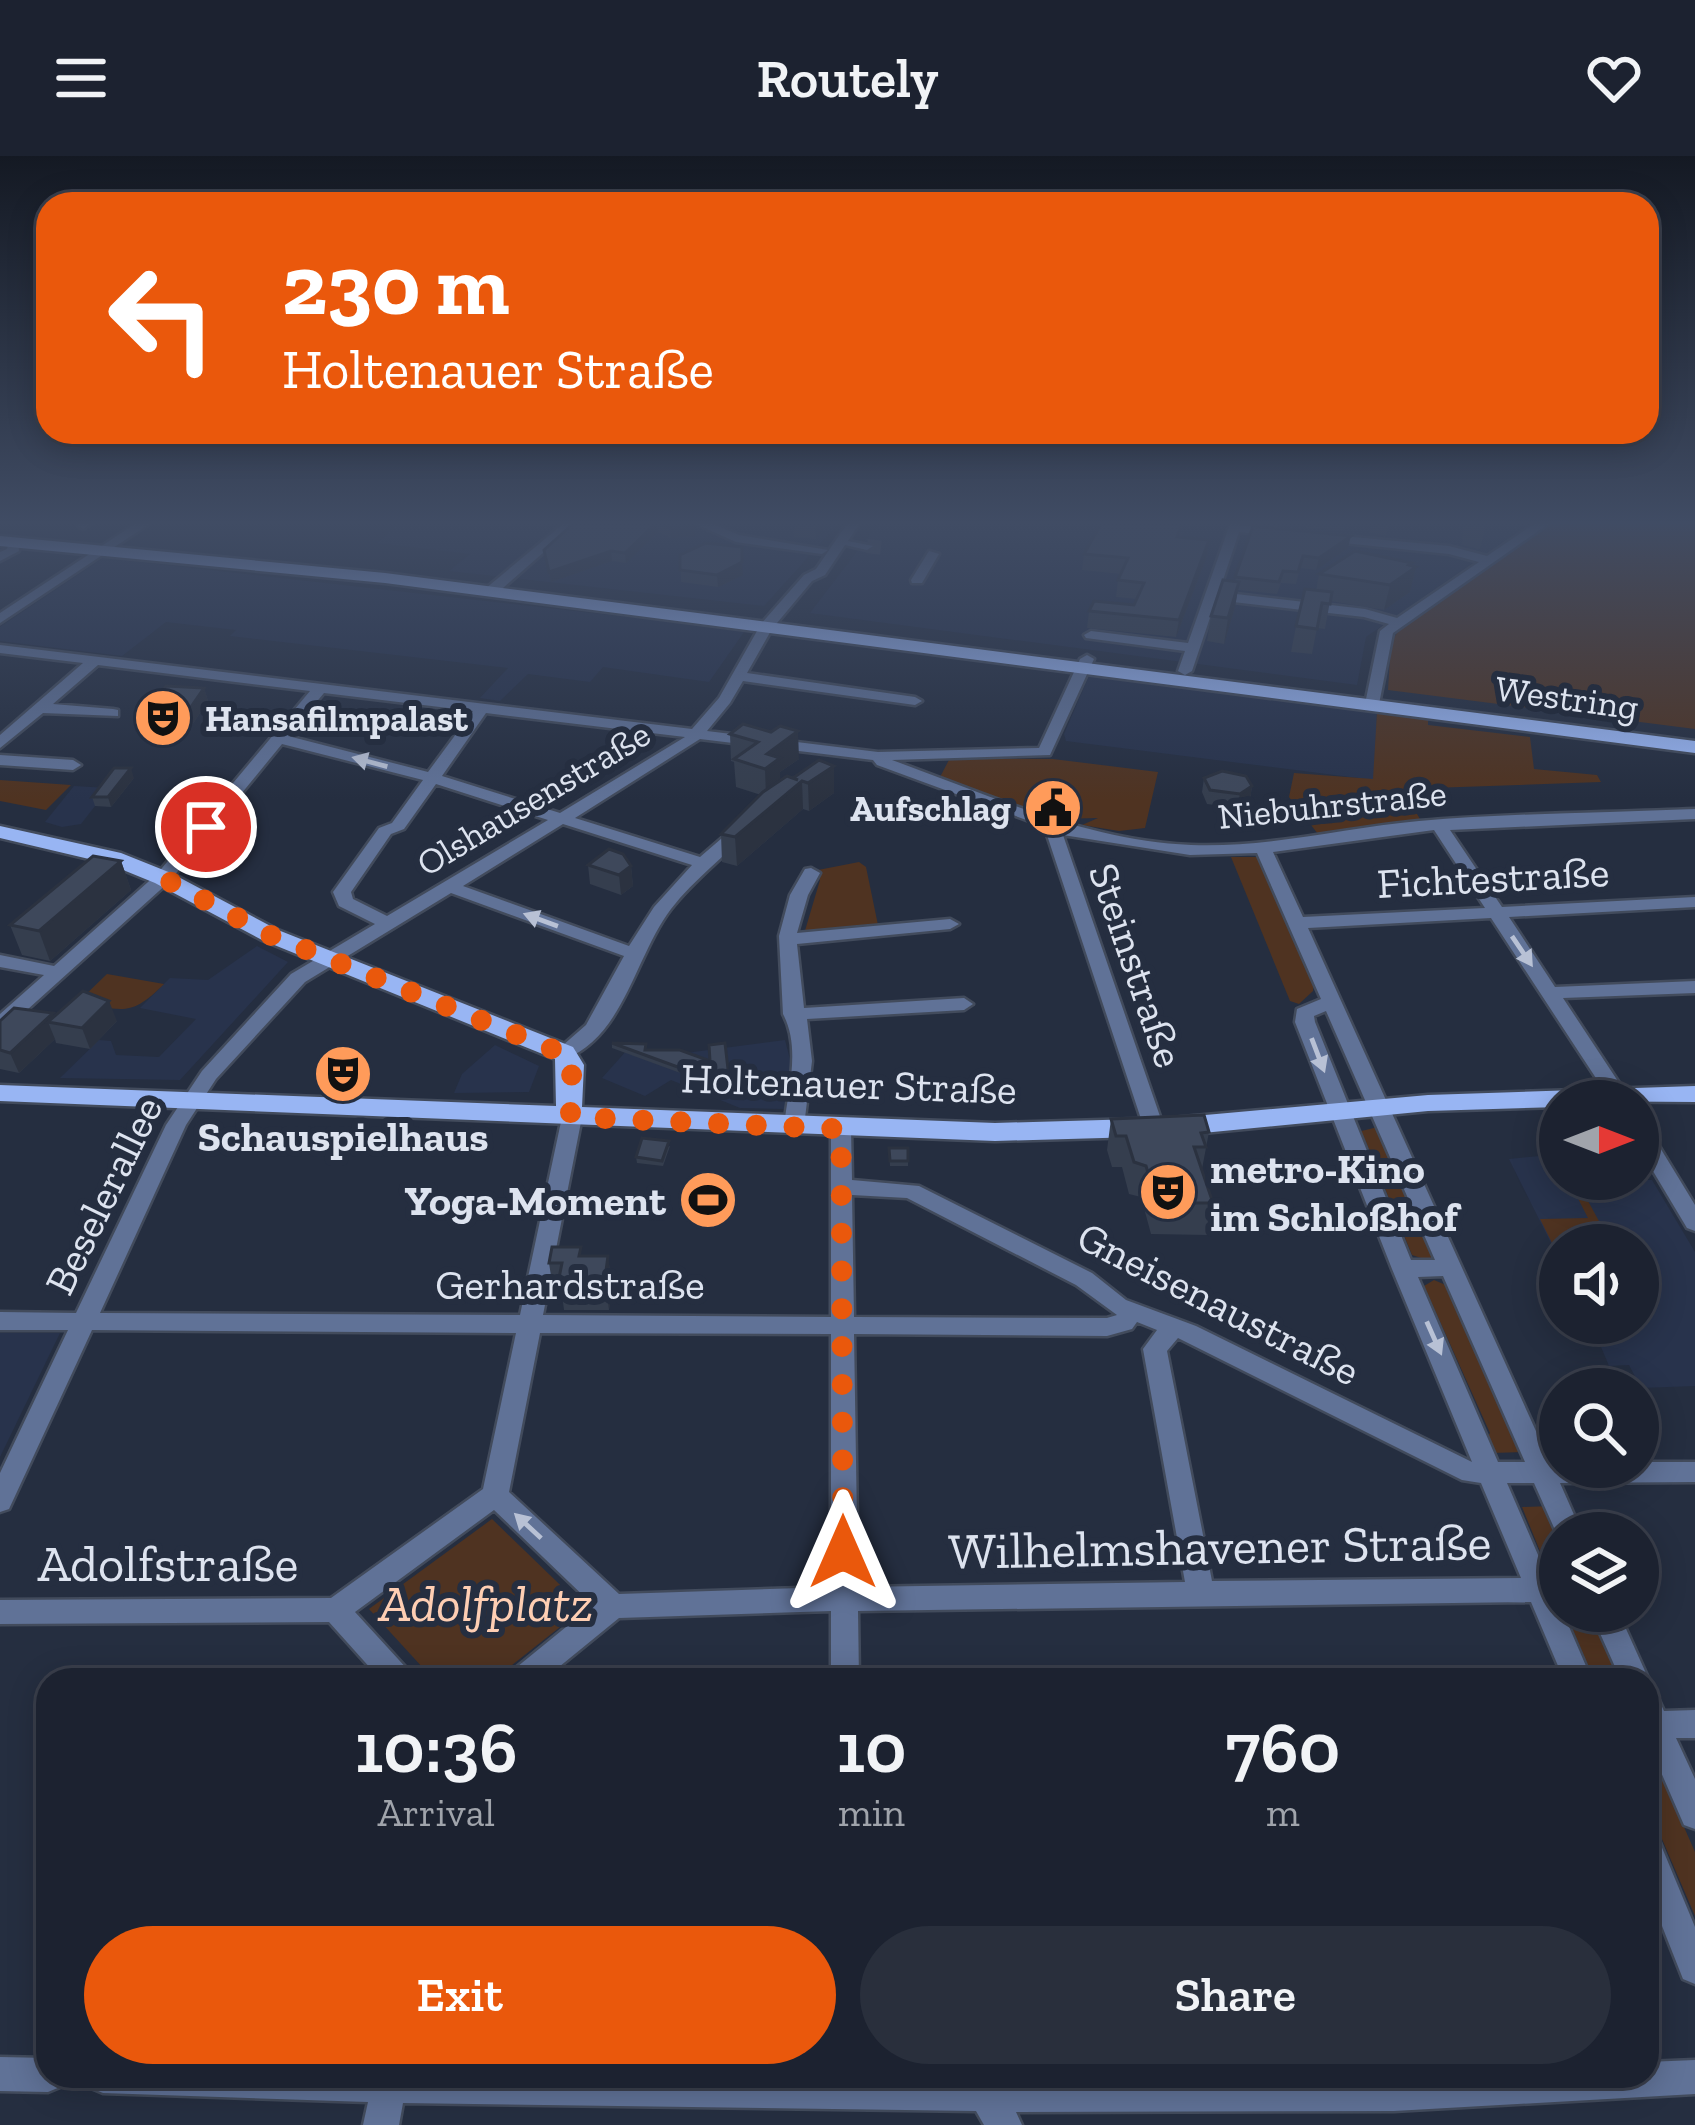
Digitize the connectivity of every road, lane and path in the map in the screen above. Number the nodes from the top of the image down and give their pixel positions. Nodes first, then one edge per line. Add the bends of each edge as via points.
1 (713, 616) edge
2 (785, 616) edge
3 (1204, 616) edge
4 (1375, 616) edge
5 (1406, 616) edge
6 (1397, 622) junction
7 (777, 624) junction
8 (1091, 635) dead end
9 (1192, 648) junction
10 (0, 649) edge
11 (94, 660) junction
12 (1085, 663) junction
13 (742, 670) junction
14 (1185, 671) junction
15 (320, 688) junction
16 (1373, 700) junction
17 (915, 701) dead end
18 (483, 707) junction
19 (40, 708) junction
20 (112, 713) dead end
21 (698, 734) junction
22 (1695, 737) edge
23 (278, 738) junction
24 (0, 743) edge
25 (1695, 747) edge
26 (850, 752) junction
27 (878, 756) junction
28 (0, 760) edge
29 (73, 765) dead end
30 (820, 774) edge
31 (432, 778) junction
32 (1695, 814) edge
33 (563, 819) junction
34 (751, 821) edge
35 (1439, 825) junction
36 (1061, 826) junction
37 (0, 832) edge
38 (1263, 848) junction
39 (703, 863) junction
40 (812, 873) dead end
41 (163, 878) junction
42 (450, 886) junction
43 (1695, 902) edge
44 (1498, 916) junction
45 (1296, 923) junction
46 (389, 924) junction
47 (950, 925) dead end
48 (788, 939) junction
49 (632, 953) junction
50 (326, 958) junction
51 (0, 962) edge
52 (56, 972) junction
53 (1695, 987) edge
54 (1550, 994) junction
55 (1330, 1002) junction
56 (964, 1004) dead end
57 (793, 1014) junction
58 (0, 1024) edge
59 (569, 1060) junction
60 (1607, 1080) edge
61 (0, 1093) edge
62 (1695, 1094) edge
63 (1659, 1096) edge
64 (191, 1102) junction
65 (1539, 1102) edge
66 (1378, 1108) junction
67 (1340, 1114) junction
68 (564, 1116) junction
69 (794, 1126) junction
70 (1154, 1128) junction
71 (841, 1129) junction
72 (1659, 1163) edge
73 (840, 1187) junction
74 (1695, 1223) edge
75 (1452, 1267) junction
76 (1403, 1269) junction
77 (1133, 1311) junction
78 (0, 1321) edge
79 (86, 1321) junction
80 (530, 1323) junction
81 (842, 1325) junction
82 (1173, 1327) junction
83 (1539, 1467) edge
84 (1659, 1472) edge
85 (1695, 1472) edge
86 (1539, 1474) edge
87 (1494, 1476) junction
88 (495, 1495) junction
89 (0, 1502) edge
90 (1539, 1585) edge
91 (1539, 1590) edge
92 (1201, 1594) junction
93 (844, 1600) junction
94 (613, 1606) junction
95 (336, 1610) junction
96 (0, 1612) edge
97 (1558, 1632) edge
98 (1613, 1632) edge
99 (388, 1668) edge
100 (537, 1668) edge
101 (845, 1668) edge
102 (1573, 1668) edge
103 (1630, 1668) edge
104 (1659, 1720) edge
105 (1695, 1724) edge
106 (1659, 1738) edge
107 (1695, 1814) edge
108 (1659, 1878) edge
109 (1695, 1967) edge
110 (0, 2074) edge
111 (36, 2075) edge
112 (1695, 2077) edge
113 (1659, 2079) edge
114 (388, 2088) edge
115 (655, 2088) edge
116 (1488, 2088) edge
117 (988, 2098) edge
118 (381, 2125) edge

1 - 7 main road, Westring
2 - 7 street, Olshausenstraße
3 - 9 street
4 - 6 street
5 - 6 street
6 - 16 street via 1382,644
7 - 12 main road, Westring
7 - 13 street, Olshausenstraße
8 - 9 street
9 - 14 street
10 - 11 street, Niebuhrstraße
11 - 15 street, Niebuhrstraße
11 - 19 street
12 - 14 main road, Westring
12 - 16 main road, Westring
12 - 27 street via 1046,752
13 - 17 street
13 - 21 street, Olshausenstraße
14 - 16 main road, Westring
15 - 18 street, Niebuhrstraße
15 - 23 street
16 - 22 main road, Westring
16 - 25 main road, Westring
18 - 21 street, Niebuhrstraße
18 - 31 street
19 - 20 street
19 - 24 street
21 - 26 street, Niebuhrstraße
21 - 33 street, Olshausenstraße
31 -> 23 street
23 - 41 street
26 - 27 street, Niebuhrstraße
26 - 30 street
27 - 36 street, Niebuhrstraße
28 - 29 street
31 - 33 street
31 - 46 street via 342,892 345,902
32 - 35 street, Niebuhrstraße
33 - 39 street
33 - 42 street, Olshausenstraße
34 - 39 street
35 - 38 street, Niebuhrstraße
35 - 44 street
36 - 38 street, Niebuhrstraße via 1147,846
36 - 70 street, Steinstraße via 1055,836
37 - 41 main road
38 - 45 street
39 - 49 street
40 - 48 street
41 - 50 main road
41 - 52 street
42 - 46 street, Olshausenstraße
49 -> 42 street
43 - 44 street, Fichtestraße
44 - 45 street, Fichtestraße
44 -> 54 street
45 - 55 street
46 - 50 street, Olshausenstraße
47 - 48 street
48 - 57 street
49 - 59 street via 594,1033
50 - 59 main road
50 - 64 street, Beselerallee via 281,992
51 - 52 street
52 - 58 street
53 - 54 street
54 - 60 street
55 - 66 street
55 -> 67 street via 1304,1016
56 - 57 street
57 - 69 street via 802,1049
59 - 68 main road
61 - 64 main road, Holtenauer Straße
62 - 63 main road, Holtenauer Straße
64 - 68 main road, Holtenauer Straße
64 - 79 street, Beselerallee
65 - 66 main road, Holtenauer Straße
66 - 67 main road, Holtenauer Straße
66 - 75 street
67 - 70 main road, Holtenauer Straße
67 - 76 street
68 - 69 main road, Holtenauer Straße
68 - 80 street
69 - 71 main road, Holtenauer Straße
70 - 71 main road, Holtenauer Straße
71 - 73 street
72 - 74 street
73 - 77 street, Gneisenaustraße via 911,1191
73 - 81 street
75 - 76 street
75 - 83 street
76 -> 87 street
77 - 81 street, Gerhardstraße via 1107,1327
77 - 82 street, Gneisenaustraße
78 - 79 street, Gerhardstraße
79 - 80 street, Gerhardstraße
79 - 89 street, Beselerallee
80 - 81 street, Gerhardstraße
80 - 88 street
81 - 93 street
82 - 87 street, Gneisenaustraße via 1471,1473
82 - 92 street via 1155,1348
84 - 85 street
86 - 87 street
87 - 90 street
94 -> 88 street
88 - 95 street
91 - 92 street, Wilhelmshavener Straße
92 - 93 street, Wilhelmshavener Straße
93 - 94 street, Wilhelmshavener Straße
93 - 101 street
94 - 100 street
95 - 96 street, Adolfstraße
95 - 99 street
97 - 102 street
98 - 103 street
104 - 105 street
106 - 107 street
108 - 109 street
110 - 111 street
112 - 113 street
114 - 118 street
115 - 117 street
116 - 117 street

